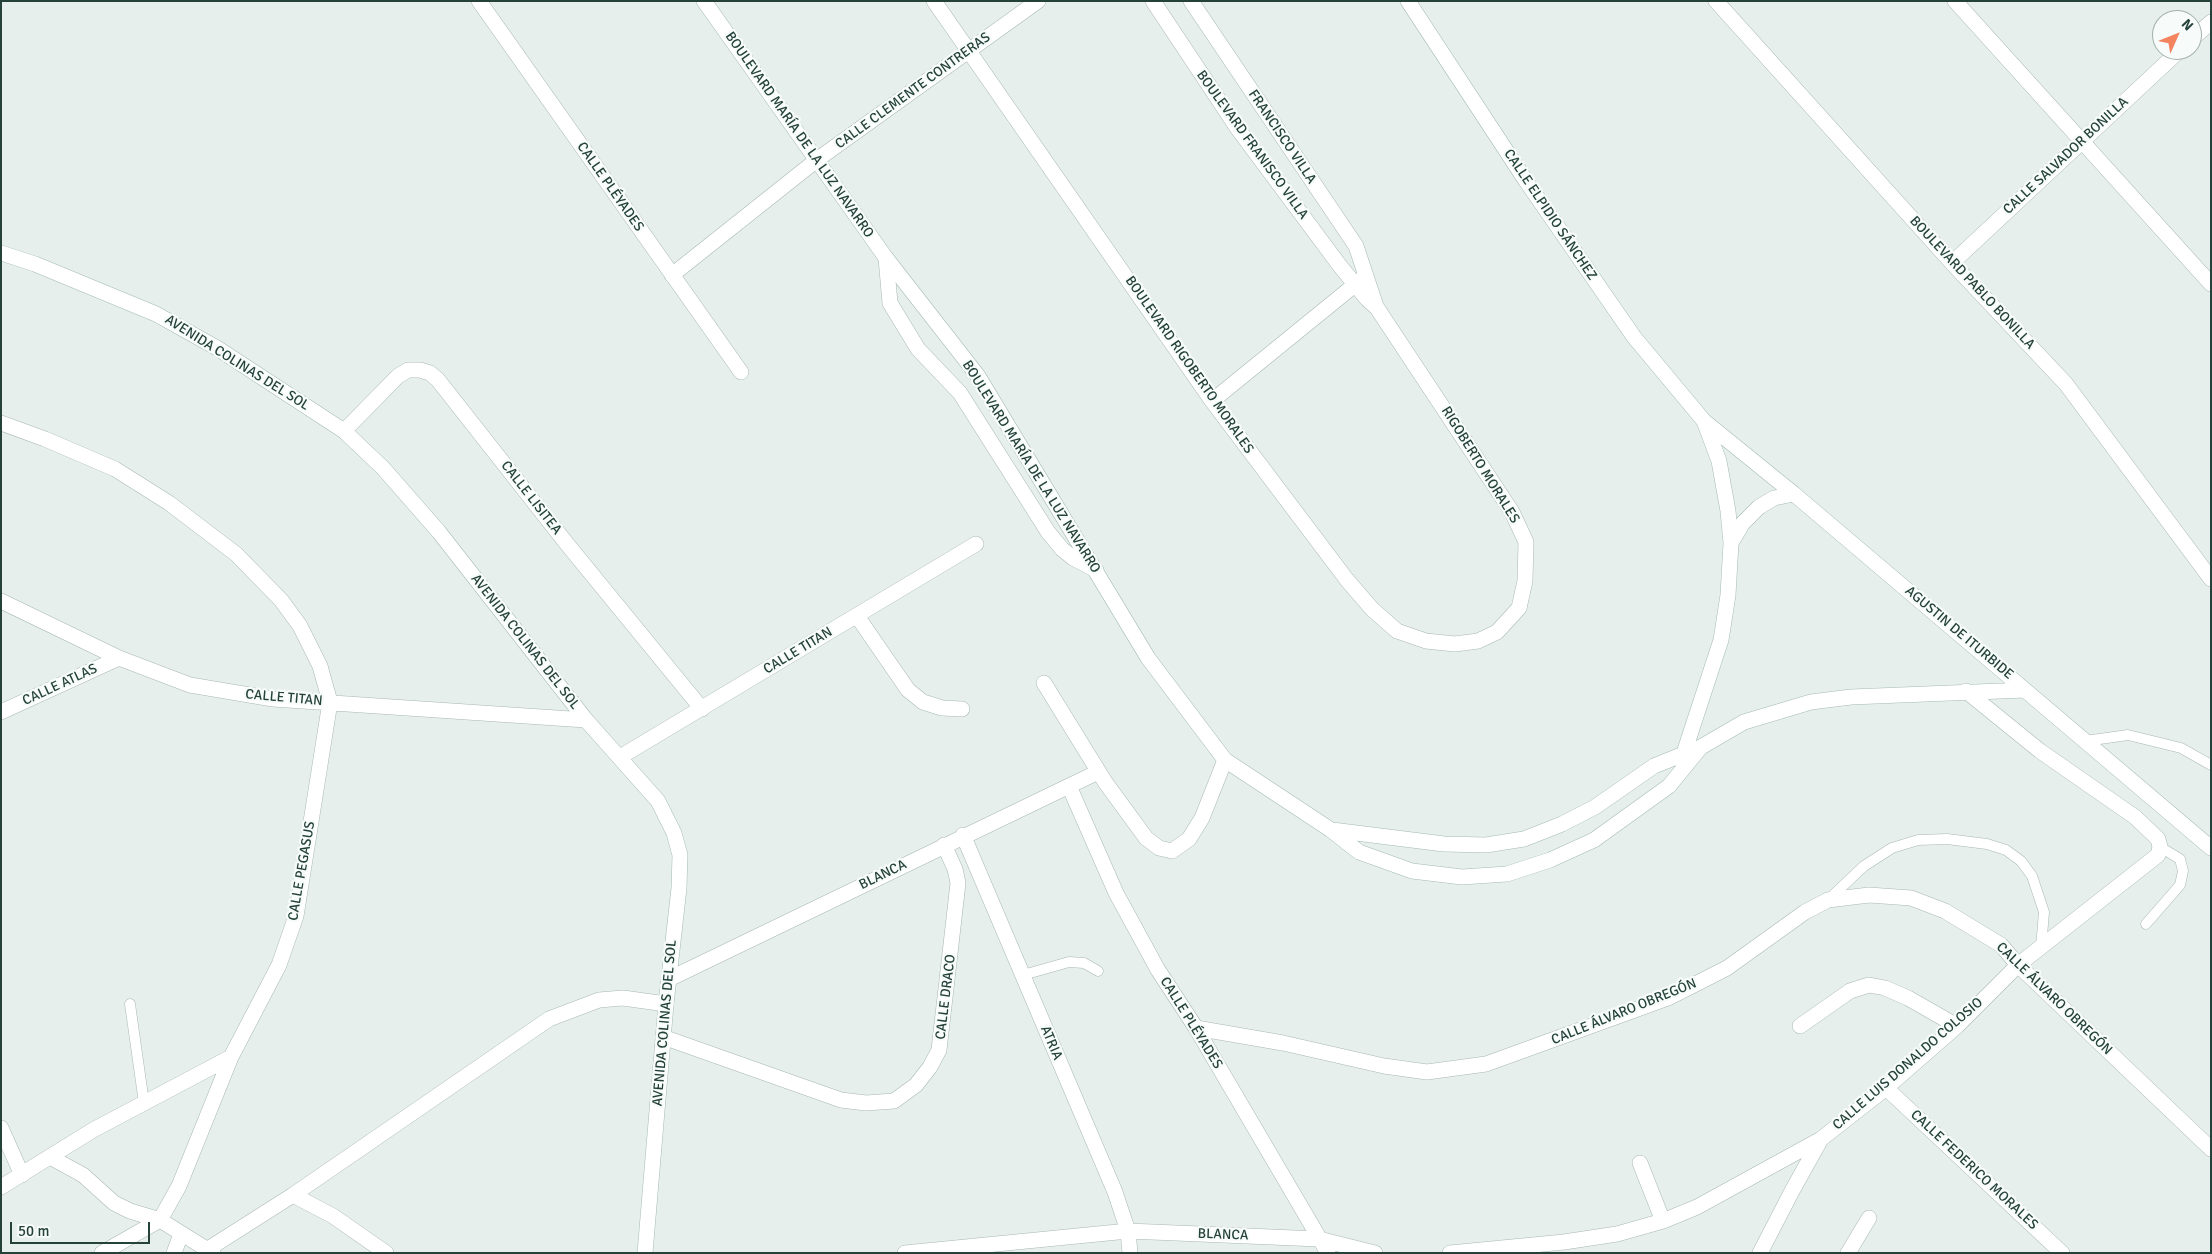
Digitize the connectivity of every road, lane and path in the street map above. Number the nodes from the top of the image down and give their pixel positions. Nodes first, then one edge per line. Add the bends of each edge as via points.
1 (480, 1) edge
2 (704, 1) edge
3 (934, 1) edge
4 (1038, 1) edge
5 (1153, 1) edge
6 (1190, 1) edge
7 (1408, 1) edge
8 (1716, 1) edge
9 (1955, 1) edge
10 (969, 51) junction
11 (2169, 60) edge
12 (2081, 141) junction
13 (818, 159) junction
14 (1, 254) edge
15 (886, 258) junction
16 (1952, 262) junction
17 (672, 275) junction
18 (1361, 280) junction
19 (2211, 284) edge
20 (740, 372) dead end
21 (1212, 401) junction
22 (1704, 420) junction
23 (1, 423) edge
24 (344, 431) junction
25 (1794, 494) junction
26 (976, 544) dead end
27 (1731, 544) junction
28 (1096, 570) junction
29 (2211, 579) edge
30 (1, 600) edge
31 (857, 616) junction
32 (1497, 632) joint
33 (119, 658) junction
34 (1044, 683) dead end
35 (2025, 690) junction
36 (1966, 692) junction
37 (330, 702) junction
38 (702, 709) junction
39 (962, 709) dead end
40 (1, 712) edge
41 (586, 720) junction
42 (2085, 741) junction
43 (620, 757) junction
44 (1686, 759) junction
45 (1225, 760) junction
46 (2211, 765) edge
47 (1098, 772) junction
48 (1069, 786) junction
49 (1331, 830) junction
50 (964, 835) junction
51 (944, 845) junction
52 (2160, 847) junction
53 (2211, 848) edge
54 (1828, 900) junction
55 (2146, 924) dead end
56 (2041, 948) junction
57 (2018, 965) junction
58 (1098, 971) dead end
59 (1023, 974) junction
60 (669, 979) junction
61 (130, 1004) dead end
62 (666, 1004) junction
63 (1800, 1026) dead end
64 (1957, 1026) junction
65 (1196, 1028) junction
66 (663, 1037) junction
67 (231, 1057) junction
68 (1886, 1088) junction
69 (144, 1103) junction
70 (1, 1128) edge
71 (1821, 1139) junction
72 (2211, 1149) edge
73 (50, 1157) junction
74 (1640, 1163) dead end
75 (22, 1175) junction
76 (1, 1187) edge
77 (293, 1195) junction
78 (1870, 1218) dead end
79 (160, 1220) junction
80 (1663, 1221) junction
81 (1128, 1231) junction
82 (181, 1234) junction
83 (1319, 1239) junction
84 (211, 1251) edge
85 (102, 1253) edge
86 (174, 1253) edge
87 (386, 1253) edge
88 (645, 1253) edge
89 (905, 1253) edge
90 (1130, 1253) edge
91 (1328, 1253) edge
92 (1375, 1253) edge
93 (1450, 1253) edge
94 (1760, 1253) edge
95 (1848, 1253) edge
96 (2062, 1253) edge

1 - 17 street, CALLE PLÉYADES
2 - 13 street, BOULEVARD MARÍA DE LA LUZ NAVARRO
3 - 10 street, BOULEVARD RIGOBERTO MORALES
4 - 10 street, CALLE CLEMENTE CONTRERAS
5 - 18 street, BOULEVARD FRANISCO VILLA via 1238,130
6 - 18 street, FRANCISCO VILLA via 1356,246
7 - 22 street, CALLE ELPIDIO SÁNCHEZ via 1526,181 1634,337
8 - 16 street, BOULEVARD PABLO BONILLA
9 - 12 street
10 - 13 street, CALLE CLEMENTE CONTRERAS
10 - 21 street, BOULEVARD RIGOBERTO MORALES
11 - 12 street, CALLE SALVADOR BONILLA
12 - 16 street, CALLE SALVADOR BONILLA
12 - 19 street
13 - 15 street, BOULEVARD MARÍA DE LA LUZ NAVARRO
13 - 17 street, CALLE CLEMENTE CONTRERAS
14 - 24 street, AVENIDA COLINAS DEL SOL via 35,264 156,314 217,348
15 - 28 street, BOULEVARD MARÍA DE LA LUZ NAVARRO via 978,376
15 - 28 street via 890,303 918,349 960,393 1048,532 1073,558
16 - 29 street, BOULEVARD PABLO BONILLA via 2066,384
17 - 20 street, CALLE PLÉYADES
18 - 21 street
18 - 32 street, RIGOBERTO MORALES via 1376,308 1512,512 1526,542 1525,581 1519,608
21 - 32 street, BOULEVARD RIGOBERTO MORALES via 1347,580 1397,631 1426,642 1455,644 1478,641
22 - 25 street, AGUSTIN DE ITURBIDE
22 - 27 street via 1719,462
23 - 37 street via 115,469 169,503 236,554 281,600 300,626 320,666
24 - 38 street, CALLE LISITEA via 398,376 408,370 430,373
24 - 41 street, AVENIDA COLINAS DEL SOL via 383,468 439,532
25 - 27 street via 1774,498 1759,507 1742,523
25 - 35 street, AGUSTIN DE ITURBIDE
26 - 31 street, CALLE TITAN
27 - 44 street via 1721,640
28 - 45 street, BOULEVARD MARÍA DE LA LUZ NAVARRO via 1148,658
30 - 33 street, CALLE TITAN
31 - 38 street, CALLE TITAN
31 - 39 street via 908,690 923,702 942,708
33 - 37 street, CALLE TITAN via 190,685 273,699
33 - 40 street, CALLE ATLAS
34 - 47 street
35 - 36 street, BOULEVARD MARÍA DE LA LUZ NAVARRO
35 - 42 street, AGUSTIN DE ITURBIDE
36 - 44 street, BOULEVARD MARÍA DE LA LUZ NAVARRO via 1811,702 1744,722
36 - 52 street via 2040,751 2135,817 2153,832
37 - 41 street, CALLE TITAN
37 - 67 street, CALLE PEGASUS via 296,916 279,965
38 - 43 street, CALLE TITAN
41 - 43 street, AVENIDA COLINAS DEL SOL
42 - 46 lane via 2128,735 2181,748
42 - 53 street, AGUSTIN DE ITURBIDE
43 - 60 street, AVENIDA COLINAS DEL SOL via 658,802 674,833 680,855
44 - 49 street, BOULEVARD MARÍA DE LA LUZ NAVARRO via 1654,766 1595,807 1524,839 1486,846
44 - 49 street, BOULEVARD MARÍA DE LA LUZ NAVARRO via 1670,786 1594,840 1550,860 1507,874 1462,878 1412,871 1359,852
45 - 47 street via 1202,818 1189,839 1172,851 1159,848 1146,838
45 - 49 street, BOULEVARD MARÍA DE LA LUZ NAVARRO
47 - 48 street, BLANCA
48 - 50 street, BLANCA
48 - 65 street, CALLE PLÉYADES via 1116,893 1158,970
50 - 51 street, BLANCA
50 - 59 street, ATRIA
51 - 60 street, BLANCA
51 - 66 street, CALLE DRACO via 958,883 939,1050 916,1085 894,1102 866,1104 841,1100
52 - 55 lane via 2180,859 2183,871 2180,885
52 - 56 street, CALLE LUIS DONALDO COLOSIO via 2153,860
54 - 56 lane via 1864,866 1892,848 1918,840 1947,839 1986,844 2006,850 2021,861 2032,876 2044,912
54 - 57 street, CALLE ÁLVARO OBREGÓN via 1869,895 1911,898 1945,911 2001,945
54 - 65 street, CALLE ÁLVARO OBREGÓN via 1805,912 1727,968 1668,998 1486,1064 1427,1072
56 - 57 street, CALLE LUIS DONALDO COLOSIO
57 - 64 street, CALLE LUIS DONALDO COLOSIO
57 - 72 street, CALLE ÁLVARO OBREGÓN
58 - 59 lane via 1084,963 1069,962
59 - 81 street, ATRIA via 1115,1192
60 - 62 street, AVENIDA COLINAS DEL SOL
61 - 69 lane
62 - 66 street, AVENIDA COLINAS DEL SOL
62 - 77 street via 624,998 599,1000 549,1019
63 - 64 street via 1850,992 1869,985 1908,998
64 - 68 street, CALLE LUIS DONALDO COLOSIO
65 - 83 street, CALLE PLÉYADES
66 - 88 street, AVENIDA COLINAS DEL SOL
67 - 69 street
67 - 79 street, CALLE PEGASUS via 179,1186
68 - 71 street, CALLE LUIS DONALDO COLOSIO
68 - 96 street, CALLE FEDERICO MORALES
69 - 73 street
70 - 75 street
71 - 80 street via 1697,1207
71 - 94 street, CALLE LUIS DONALDO COLOSIO
73 - 75 street
73 - 79 street via 83,1175 114,1203
74 - 80 street
75 - 76 street
77 - 84 street
77 - 87 street via 333,1216
78 - 95 street
79 - 82 street
79 - 85 street
80 - 93 street via 1617,1234
81 - 83 street, BLANCA
81 - 89 street, BLANCA
81 - 90 street, ATRIA
82 - 84 street
82 - 86 street
83 - 91 street, CALLE PLÉYADES
83 - 92 street, BLANCA

